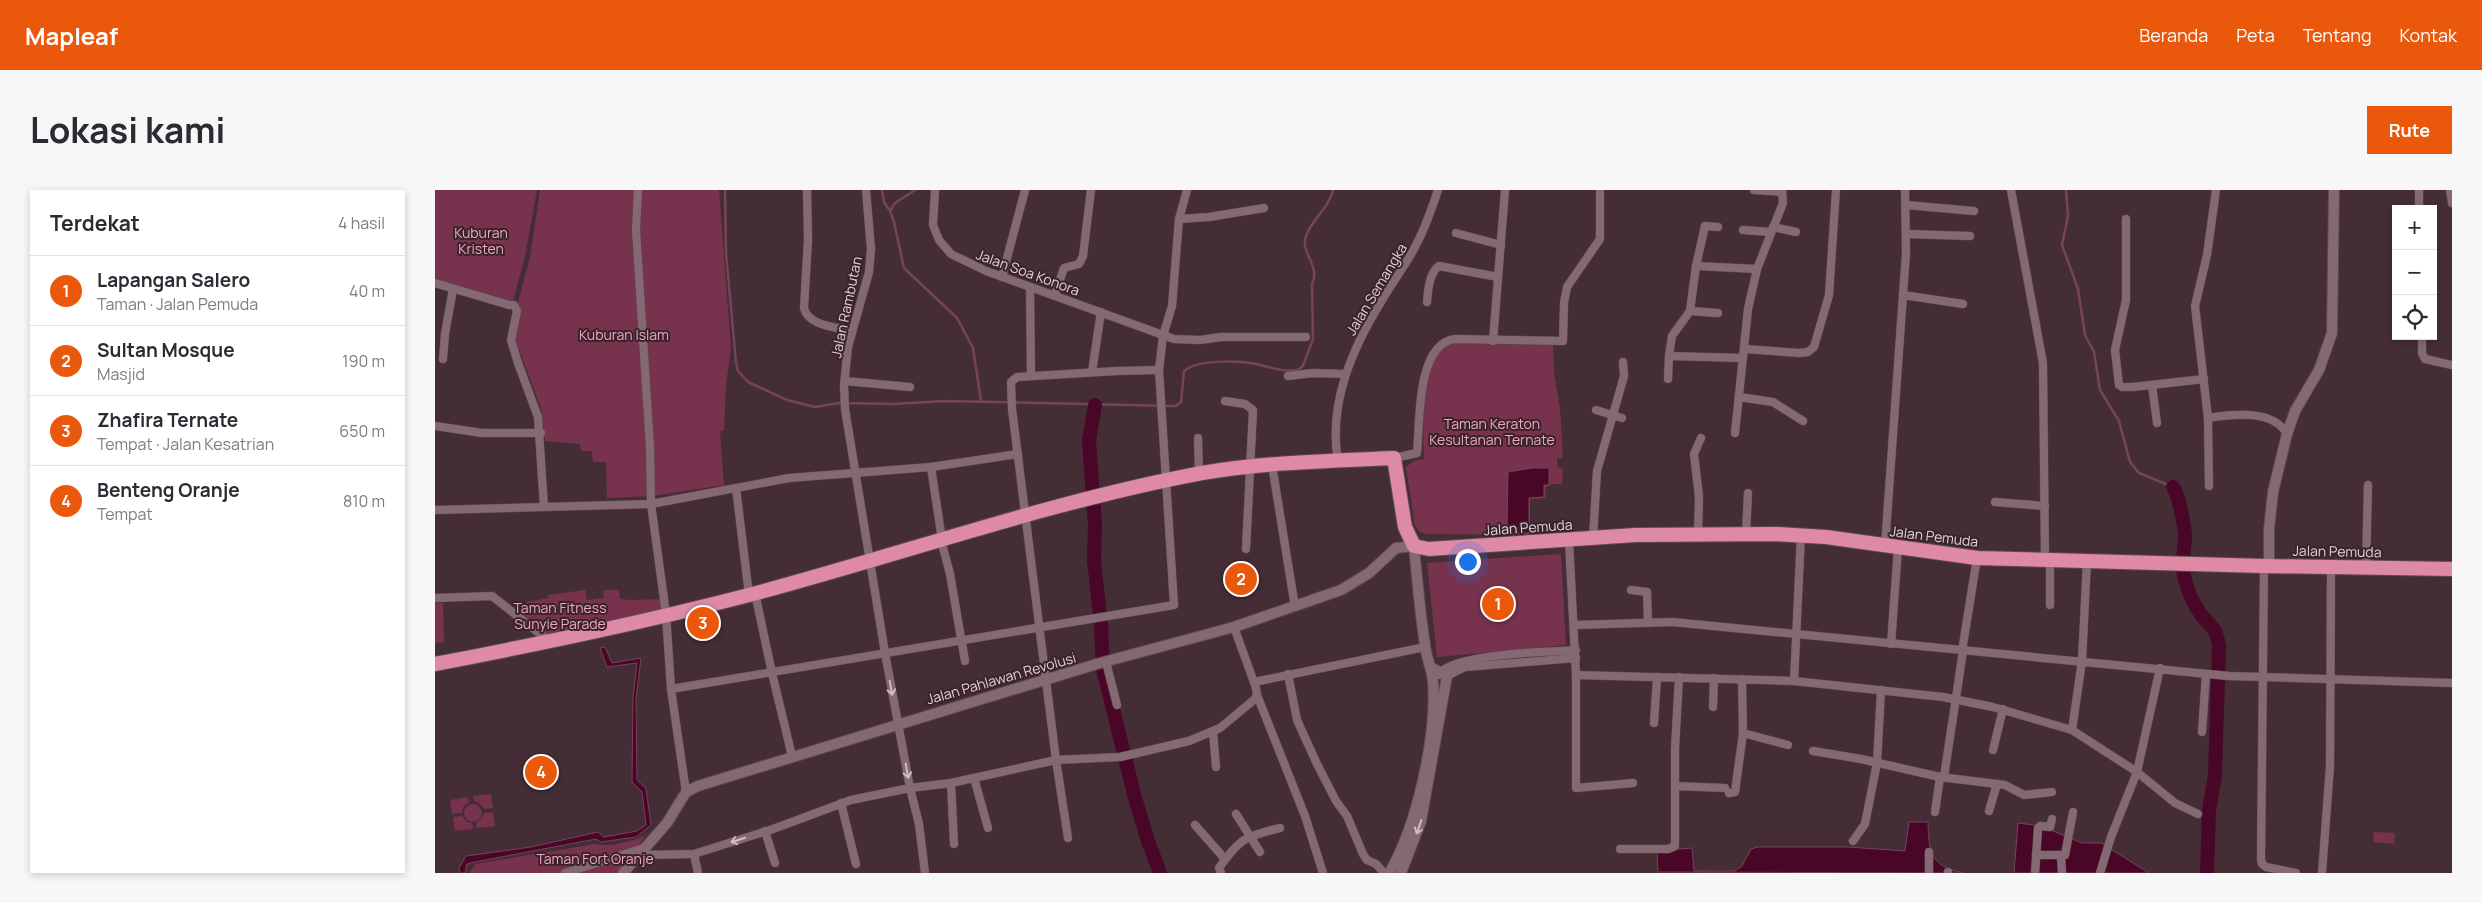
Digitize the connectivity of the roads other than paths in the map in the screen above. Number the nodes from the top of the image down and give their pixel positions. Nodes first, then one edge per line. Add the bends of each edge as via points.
1 (638, 190) edge
2 (807, 190) edge
3 (866, 190) edge
4 (935, 190) edge
5 (1025, 190) edge
6 (1091, 190) edge
7 (1187, 190) edge
8 (1439, 190) edge
9 (1505, 190) edge
10 (1600, 190) edge
11 (1754, 190) edge
12 (1836, 190) edge
13 (1905, 190) edge
14 (2011, 190) edge
15 (2216, 190) edge
16 (2334, 190) edge
17 (2419, 190) edge
18 (2450, 190) edge
19 (1782, 191) edge
20 (2452, 203) edge
21 (1906, 204) junction
22 (2419, 205) edge
23 (1264, 208) dead end
24 (1974, 210) dead end
25 (1179, 219) junction
26 (2126, 219) dead end
27 (1719, 227) dead end
28 (1743, 230) dead end
29 (1772, 230) junction
30 (1796, 232) dead end
31 (1456, 233) dead end
32 (1907, 234) junction
33 (1970, 236) dead end
34 (1501, 246) junction
35 (1695, 266) junction
36 (1757, 269) junction
37 (1002, 277) junction
38 (1498, 277) junction
39 (435, 283) edge
40 (1030, 287) junction
41 (453, 289) junction
42 (1055, 294) junction
43 (1903, 295) junction
44 (1427, 302) dead end
45 (1963, 304) dead end
46 (1690, 311) junction
47 (1101, 312) junction
48 (1718, 313) dead end
49 (851, 331) junction
50 (1163, 336) junction
51 (1306, 336) dead end
52 (2422, 340) edge
53 (1493, 341) junction
54 (1744, 354) junction
55 (1669, 356) junction
56 (443, 359) dead end
57 (1623, 362) dead end
58 (2452, 365) edge
59 (1159, 370) junction
60 (1092, 372) junction
61 (1345, 374) junction
62 (1031, 376) junction
63 (1288, 376) dead end
64 (1668, 379) dead end
65 (2204, 379) junction
66 (845, 381) junction
67 (2152, 386) junction
68 (911, 387) dead end
69 (1739, 398) junction
70 (1225, 401) dead end
71 (1596, 410) dead end
72 (1611, 415) junction
73 (1622, 418) dead end
74 (2208, 418) junction
75 (1803, 421) dead end
76 (2157, 423) dead end
77 (435, 426) edge
78 (541, 433) junction
79 (1735, 433) dead end
80 (2287, 434) junction
81 (1199, 438) dead end
82 (1701, 438) dead end
83 (1018, 454) junction
84 (1394, 458) junction
85 (1338, 461) junction
86 (1272, 465) junction
87 (931, 467) junction
88 (1250, 467) junction
89 (855, 474) junction
90 (1199, 474) junction
91 (1167, 480) junction
92 (2368, 485) dead end
93 (2209, 486) dead end
94 (736, 488) junction
95 (1748, 493) dead end
96 (1995, 502) dead end
97 (651, 504) junction
98 (2045, 506) junction
99 (544, 507) junction
100 (435, 510) edge
101 (1025, 516) junction
102 (1405, 527) junction
103 (1698, 534) junction
104 (1746, 534) junction
105 (1801, 535) junction
106 (1593, 538) junction
107 (942, 540) junction
108 (1569, 541) junction
109 (1414, 546) junction
110 (1891, 547) junction
111 (1396, 548) junction
112 (1246, 549) dead end
113 (1977, 558) junction
114 (2048, 559) junction
115 (871, 560) junction
116 (2087, 561) junction
117 (2266, 566) junction
118 (2331, 567) junction
119 (2366, 568) junction
120 (2452, 569) edge
121 (1631, 590) dead end
122 (752, 594) junction
123 (435, 598) edge
124 (2050, 605) dead end
125 (1295, 606) junction
126 (666, 614) junction
127 (1648, 622) junction
128 (1575, 624) junction
129 (1234, 627) junction
130 (1039, 628) junction
131 (1796, 635) junction
132 (549, 641) junction
133 (961, 641) junction
134 (1891, 644) junction
135 (1425, 646) junction
136 (1962, 651) junction
137 (885, 653) junction
138 (1576, 654) junction
139 (965, 661) dead end
140 (2082, 661) junction
141 (1103, 662) junction
142 (435, 664) edge
143 (2160, 668) junction
144 (1439, 671) junction
145 (772, 673) junction
146 (1287, 674) junction
147 (2209, 674) junction
148 (1576, 675) junction
149 (1657, 677) junction
150 (2261, 677) junction
151 (1679, 678) junction
152 (1714, 678) junction
153 (1742, 679) junction
154 (2330, 679) junction
155 (1044, 681) junction
156 (1794, 681) junction
157 (1254, 682) junction
158 (2452, 683) edge
159 (671, 689) junction
160 (1881, 690) junction
161 (1257, 695) junction
162 (1955, 699) junction
163 (1117, 705) dead end
164 (1713, 707) dead end
165 (2003, 709) junction
166 (898, 723) junction
167 (1655, 723) dead end
168 (2073, 730) junction
169 (1213, 732) junction
170 (1743, 732) junction
171 (2202, 732) dead end
172 (1789, 746) dead end
173 (1993, 750) dead end
174 (1813, 751) dead end
175 (792, 756) junction
176 (1056, 760) junction
177 (1877, 763) junction
178 (1216, 767) dead end
179 (2137, 772) junction
180 (1942, 777) junction
181 (975, 778) junction
182 (951, 783) junction
183 (1633, 783) dead end
184 (1997, 784) junction
185 (1675, 786) junction
186 (910, 788) junction
187 (686, 792) junction
188 (2052, 792) dead end
189 (841, 803) junction
190 (1989, 811) dead end
191 (1935, 812) dead end
192 (2073, 812) dead end
193 (1236, 814) dead end
194 (2198, 814) dead end
195 (2052, 819) dead end
196 (1195, 825) dead end
197 (988, 828) dead end
198 (1280, 828) dead end
199 (765, 831) junction
200 (1251, 835) junction
201 (1068, 838) dead end
202 (1853, 842) dead end
203 (954, 844) dead end
204 (647, 847) junction
205 (1620, 849) dead end
206 (1260, 852) dead end
207 (1929, 852) dead end
208 (694, 854) junction
209 (2036, 855) junction
210 (640, 856) junction
211 (2061, 857) junction
212 (1225, 859) junction
213 (775, 863) dead end
214 (856, 864) dead end
215 (1218, 871) edge
216 (565, 873) edge
217 (623, 873) edge
218 (698, 873) edge
219 (925, 873) edge
220 (1323, 873) edge
221 (1384, 873) edge
222 (1389, 873) edge
223 (1401, 873) edge
224 (1929, 873) edge
225 (2035, 873) edge
226 (2062, 873) edge
227 (2100, 873) edge
228 (2296, 873) edge
229 (2322, 873) edge

1 - 97 street via 635,230
2 - 49 street via 806,315 813,321
3 - 49 street, Jalan Rambutan via 871,249 869,272
4 - 37 street, Jalan Soa Konora via 933,225 945,248 962,260
5 - 37 street
6 - 42 street via 1083,256 1079,264 1064,268
7 - 25 street
8 - 61 street, Jalan Semangka via 1417,245 1370,319
9 - 34 street
10 - 53 street via 1600,239 1567,287 1563,341
11 - 19 street
12 - 54 street via 1829,295 1814,347 1799,353
13 - 21 street
14 - 98 street via 2043,363
15 - 65 street via 2207,255 2195,306
16 - 80 street via 2332,333 2319,370 2295,411
17 - 22 street
18 - 20 street
19 - 29 street via 1783,203
21 - 24 street
21 - 32 street
23 - 25 street
25 - 50 street via 1172,306
26 - 67 street via 2127,300 2116,342 2118,380 2124,388
27 - 35 street via 1705,226
28 - 29 street
29 - 30 street
29 - 36 street
31 - 34 street
32 - 33 street
32 - 43 street
34 - 38 street
35 - 36 street
35 - 46 street
36 - 54 street via 1748,309
37 - 40 street, Jalan Soa Konora
38 - 44 street via 1439,266 1429,285
38 - 53 street
39 - 41 street
40 - 42 street, Jalan Soa Konora
40 - 62 street
41 - 56 street
41 - 78 street via 514,305 517,311 513,347 535,406
42 - 47 street, Jalan Soa Konora
43 - 45 street
43 - 110 street
46 - 48 street
46 - 55 street via 1672,336
47 - 50 street, Jalan Soa Konora
47 - 60 street
49 - 66 street, Jalan Rambutan
50 - 51 street, Jalan Soa Konora via 1200,340
50 - 59 street
52 - 58 street via 2425,359
53 - 84 street via 1447,340 1436,350 1422,390 1417,453
54 - 55 street
54 - 69 street
55 - 64 street
57 - 72 street via 1625,376
59 - 60 street
59 - 91 street
60 - 62 street
61 - 63 street via 1313,372
61 - 85 street, Jalan Semangka via 1337,415
62 - 83 street via 1017,377 1011,382
65 - 67 street
65 - 74 street
66 - 68 street
66 - 89 street, Jalan Rambutan via 845,409
67 - 76 street
69 - 75 street via 1773,402
69 - 79 street
70 - 88 street via 1245,404 1253,410
71 - 72 street
72 - 73 street
72 - 106 street via 1597,471
74 - 80 street via 2264,417 2277,421
74 - 93 street
77 - 78 street via 482,433
78 - 99 street
80 - 117 street via 2273,492
81 - 90 street
82 - 103 street via 1695,454
83 - 87 street
83 - 101 street
84 - 85 highway
84 - 102 highway
85 - 86 highway
86 - 88 highway
86 - 125 street
87 - 89 street
87 - 107 street
88 - 90 highway
88 - 112 street
89 - 94 street via 789,478
89 - 115 street, Jalan Rambutan
90 - 91 highway
91 - 101 highway
91 - 130 street via 1174,606
92 - 119 street
94 - 97 street
94 - 122 street
95 - 104 street
96 - 98 street
97 - 99 street
97 - 126 street
98 - 114 street
99 - 100 street
101 - 107 highway
101 - 130 street
102 - 109 highway
102 - 111 street
103 - 104 highway, Jalan Pemuda
103 - 106 highway, Jalan Pemuda
104 - 105 highway, Jalan Pemuda
105 - 110 highway, Jalan Pemuda
105 - 131 street
106 - 108 highway, Jalan Pemuda
107 - 115 highway
107 - 133 street
108 - 109 highway, Jalan Pemuda via 1429,549
108 - 128 street
109 - 111 street
109 - 135 street
110 - 113 highway, Jalan Pemuda
110 - 134 street
111 - 125 street, Jalan Pahlawan Revolusi via 1357,581
113 - 114 highway, Jalan Pemuda
113 - 136 street
114 - 116 highway, Jalan Pemuda
114 - 124 street
115 - 122 highway
115 - 137 street, Jalan Rambutan
116 - 117 highway, Jalan Pemuda
116 - 140 street
117 - 118 highway, Jalan Pemuda
117 - 150 street
118 - 119 highway, Jalan Pemuda
118 - 154 street
119 - 120 highway, Jalan Pemuda
121 - 127 street via 1647,592
122 - 126 highway
122 - 145 street
123 - 132 street via 491,596
125 - 129 street, Jalan Pahlawan Revolusi
126 - 132 highway
126 - 159 street
127 - 128 street
127 - 131 street
128 - 138 street
129 - 141 street, Jalan Pahlawan Revolusi
129 - 157 street
130 - 133 street
130 - 155 street
131 - 134 street
131 - 156 street
132 - 142 highway
133 - 137 street
133 - 139 street
134 - 136 street
135 - 144 street
135 - 146 street
136 - 140 street
136 - 162 street
137 - 145 street
137 -> 166 street, Jalan Rambutan
138 - 144 street via 1462,660
138 - 148 street
140 - 143 street
140 - 168 street
141 - 155 street, Jalan Pahlawan Revolusi
141 - 163 street
143 - 147 street
143 - 179 street
144 - 222 street via 1433,683 1431,732 1419,792 1399,855
144 -> 223 street via 1421,821
145 - 159 street
145 - 175 street
146 - 157 street
146 - 221 street via 1297,720 1313,756 1347,816 1363,854
147 - 150 street
147 - 171 street
148 - 149 street
148 - 183 street via 1576,788
149 - 151 street
149 - 167 street
150 - 154 street
150 - 228 street via 2261,864
151 - 152 street
151 - 185 street
152 - 153 street
152 - 164 street
153 - 156 street
153 - 170 street
154 - 158 street
154 - 229 street via 2329,794
155 - 166 street, Jalan Pahlawan Revolusi
155 - 176 street
156 - 160 street
157 - 161 street
159 - 187 street
160 - 162 street
160 - 177 street
161 - 169 street via 1239,714
161 - 220 street via 1305,816
162 - 165 street
162 - 180 street
165 - 168 street
165 - 173 street
166 - 175 street, Jalan Pahlawan Revolusi
166 -> 186 street, Jalan Rambutan
168 - 179 street
169 - 176 street via 1189,741 1120,756
169 - 178 street
170 - 172 street
170 - 185 street via 1735,792
174 - 177 street
175 - 187 street, Jalan Pahlawan Revolusi via 710,781
176 - 181 street
176 - 201 street
177 - 180 street
177 - 202 street via 1865,824
179 - 194 street via 2175,803
179 - 227 street
180 - 184 street
180 - 191 street
181 - 182 street
181 - 197 street
182 - 186 street
182 - 203 street
184 - 188 street via 2027,796
184 - 190 street
185 - 205 street via 1675,846 1668,849
186 - 189 street
186 - 219 street, Jalan Rambutan via 919,824
187 - 204 street
189 - 199 street
189 - 214 street
192 - 211 street via 2065,856
193 - 200 street
195 - 209 street via 2050,827 2039,826
196 - 212 street
198 - 200 street
199 -> 208 street
199 - 213 street
200 - 206 street
200 - 212 street via 1233,848
204 - 210 street
204 - 216 street
207 - 224 street
208 - 210 street
208 - 218 street
209 - 211 street
209 - 225 street
210 - 217 street
211 - 226 street
212 - 215 street

